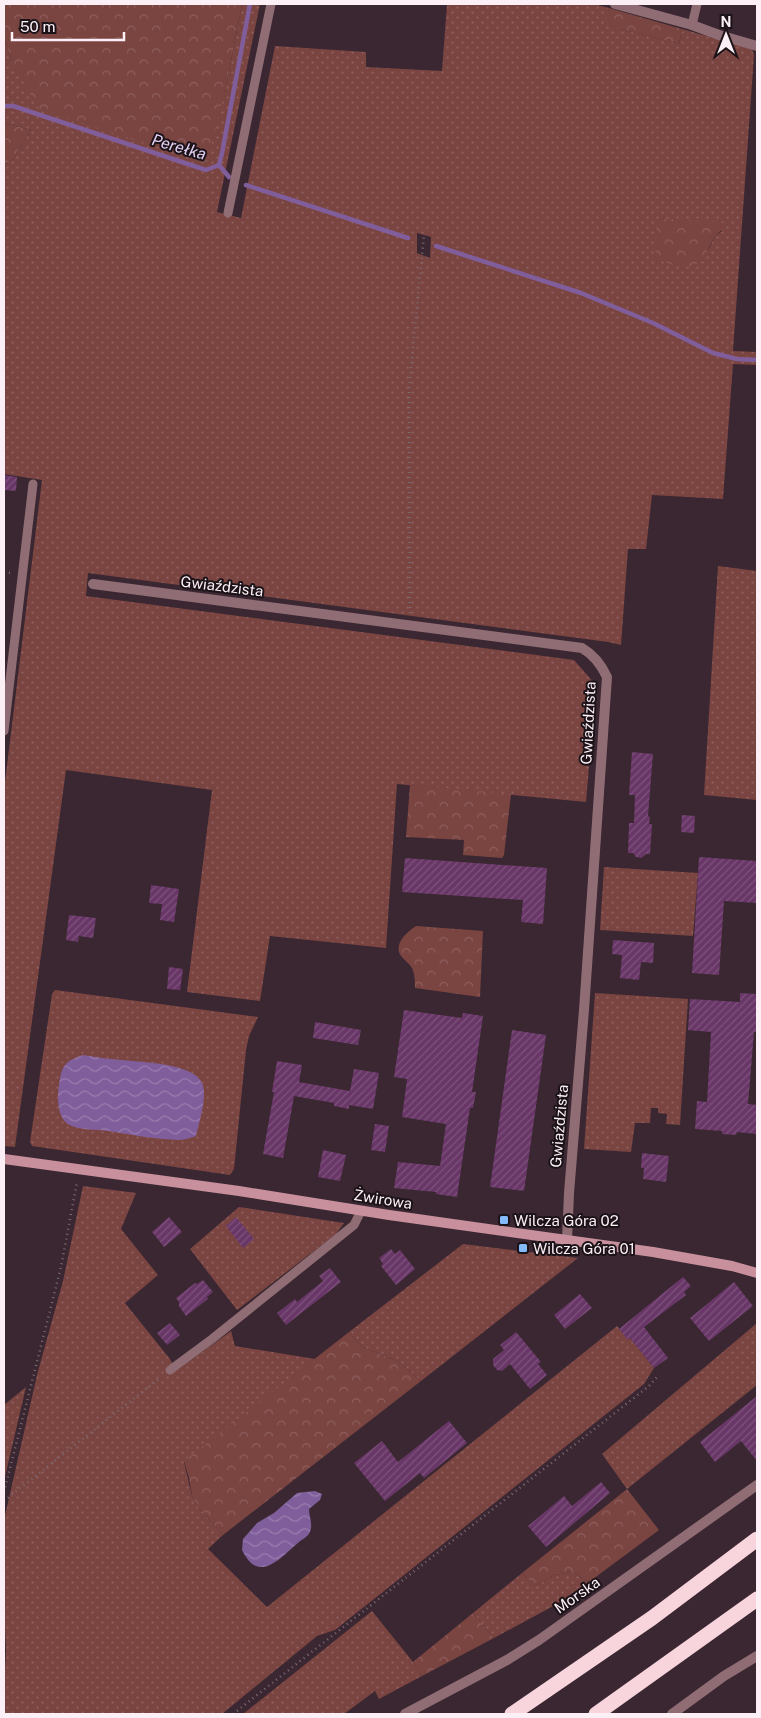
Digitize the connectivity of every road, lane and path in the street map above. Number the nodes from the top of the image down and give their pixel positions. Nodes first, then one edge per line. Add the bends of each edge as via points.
1 (271, 4) edge
2 (614, 4) edge
3 (697, 4) edge
4 (692, 24) junction
5 (757, 46) edge
6 (228, 213) dead end
7 (424, 235) dead end
8 (33, 484) dead end
9 (93, 584) dead end
10 (410, 626) junction
11 (4, 731) edge
12 (4, 1159) edge
13 (79, 1170) junction
14 (361, 1211) junction
15 (567, 1240) junction
16 (757, 1273) edge
17 (170, 1370) joint
18 (657, 1377) dead end
19 (757, 1485) edge
20 (4, 1492) edge
21 (4, 1501) edge
22 (757, 1539) edge
23 (757, 1599) edge
24 (757, 1656) edge
25 (233, 1714) edge
26 (405, 1714) edge
27 (512, 1714) edge
28 (596, 1714) edge
29 (672, 1714) edge

1 - 6 lane
2 - 4 street
3 - 4 lane
4 - 5 street
7 - 10 path via 410,389
8 - 11 lane
9 - 10 street, Gwiaździsta
10 - 15 street, Gwiaździsta via 582,648 601,664 607,677
12 - 13 street, Żwirowa
13 - 14 street, Żwirowa
13 - 20 path via 61,1267
14 - 15 street, Żwirowa
14 - 17 lane via 354,1225
15 - 16 street, Żwirowa via 732,1266
17 - 21 path
18 - 25 path
19 - 26 street, Morska via 539,1640
22 - 27 highway via 652,1618
23 - 28 highway
24 - 29 street

